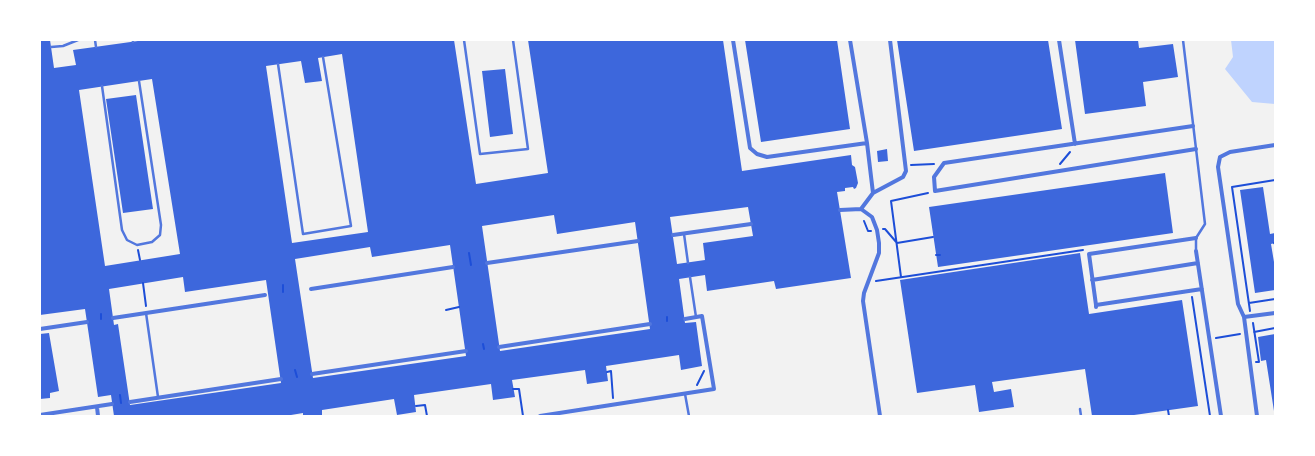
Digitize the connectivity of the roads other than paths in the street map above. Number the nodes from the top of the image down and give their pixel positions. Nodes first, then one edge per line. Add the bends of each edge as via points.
1 (78, 40) edge
2 (95, 40) edge
3 (464, 40) edge
4 (513, 40) edge
5 (734, 40) edge
6 (850, 40) edge
7 (890, 40) edge
8 (1059, 40) edge
9 (1183, 40) edge
10 (96, 47) dead end
11 (51, 48) dead end
12 (323, 57) dead end
13 (278, 64) dead end
14 (139, 81) dead end
15 (102, 86) dead end
16 (1193, 126) junction
17 (867, 143) junction
18 (1075, 144) junction
19 (1275, 145) edge
20 (1196, 149) junction
21 (873, 193) junction
22 (861, 209) junction
23 (840, 210) dead end
24 (751, 224) dead end
25 (684, 234) junction
26 (673, 236) dead end
27 (1196, 238) junction
28 (638, 240) dead end
29 (1196, 251) joint
30 (487, 263) dead end
31 (688, 263) dead end
32 (1198, 264) junction
33 (453, 267) dead end
34 (690, 277) dead end
35 (1092, 280) junction
36 (311, 288) dead end
37 (1202, 289) junction
38 (265, 295) dead end
39 (146, 313) junction
40 (1275, 313) edge
41 (696, 317) junction
42 (1244, 317) junction
43 (113, 318) dead end
44 (685, 319) dead end
45 (87, 322) dead end
46 (650, 324) dead end
47 (40, 329) edge
48 (499, 347) dead end
49 (466, 352) dead end
50 (312, 374) dead end
51 (281, 379) dead end
52 (685, 393) junction
53 (158, 397) junction
54 (130, 402) dead end
55 (112, 404) dead end
56 (97, 407) junction
57 (1080, 409) dead end
58 (40, 415) edge
59 (98, 416) edge
60 (540, 416) edge
61 (689, 416) edge
62 (880, 416) edge
63 (1081, 416) edge
64 (1221, 416) edge
65 (1257, 416) edge

1 - 11 lane
2 - 10 lane
3 - 4 lane via 480,154 528,149
5 - 17 street via 750,148 757,154 767,157
6 - 17 street
7 - 21 street via 906,171 902,177
8 - 18 street
9 - 16 lane
12 - 13 lane via 351,226 303,234
14 - 15 lane via 161,225 160,235 152,242 137,244 127,240 122,230
16 - 18 street
16 - 20 lane
17 - 21 street
18 - 20 street via 944,163 934,177 936,191
19 - 42 street via 1230,152 1220,157 1218,167 1238,304
20 - 27 lane via 1205,224
21 - 22 street
22 - 23 street
22 - 62 street via 872,217 877,230 879,253 864,293
24 - 25 street
25 - 26 street
25 - 31 lane
27 - 29 lane
27 - 35 street via 1089,254
28 - 30 street
29 - 32 street
32 - 35 street
32 - 37 street
33 - 36 street
34 - 41 lane
35 - 37 street via 1096,306
37 - 64 street
38 - 39 street
39 - 43 street
39 - 53 lane
40 - 42 street
41 - 44 street
41 - 52 street via 702,316 714,389
42 - 65 street
45 - 47 street
46 - 48 street
49 - 50 street
51 - 53 street
52 - 60 street
52 - 61 lane
53 - 54 street
55 - 56 street
56 - 58 street
56 - 59 street
57 - 63 lane

